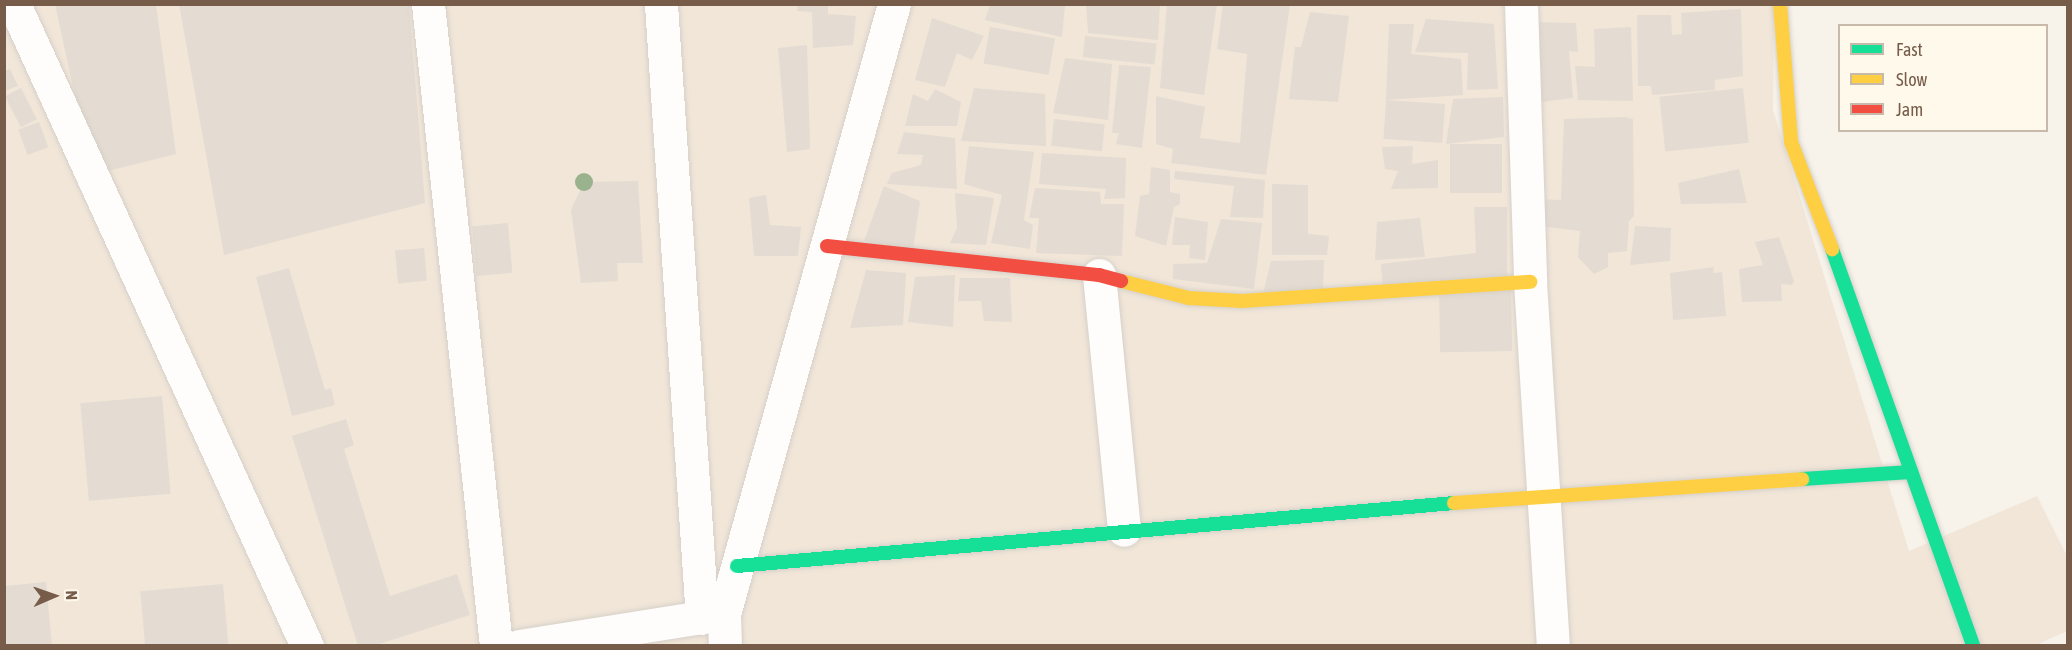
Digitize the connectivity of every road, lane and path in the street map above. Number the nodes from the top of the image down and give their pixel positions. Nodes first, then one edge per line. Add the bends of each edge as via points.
1 (14, 4) edge
2 (429, 4) edge
3 (661, 4) edge
4 (894, 4) edge
5 (1521, 4) edge
6 (1780, 4) edge
7 (827, 246) junction
8 (1099, 275) junction
9 (1530, 282) junction
10 (1911, 472) junction
11 (1541, 495) junction
12 (1124, 530) junction
13 (737, 566) junction
14 (717, 626) edge
15 (307, 645) edge
16 (496, 645) edge
17 (519, 645) edge
18 (1553, 645) edge
19 (1973, 645) edge

1 - 15 street
2 - 16 street
3 - 14 street
4 - 7 street
5 - 9 street
6 - 10 street via 1791,142
7 - 8 street
7 - 13 street
8 - 9 street via 1189,298 1242,301
8 - 12 street
9 - 11 street
10 - 11 street
10 - 19 street
11 - 12 street
11 - 18 street
12 - 13 street
13 - 14 street
14 - 17 street

